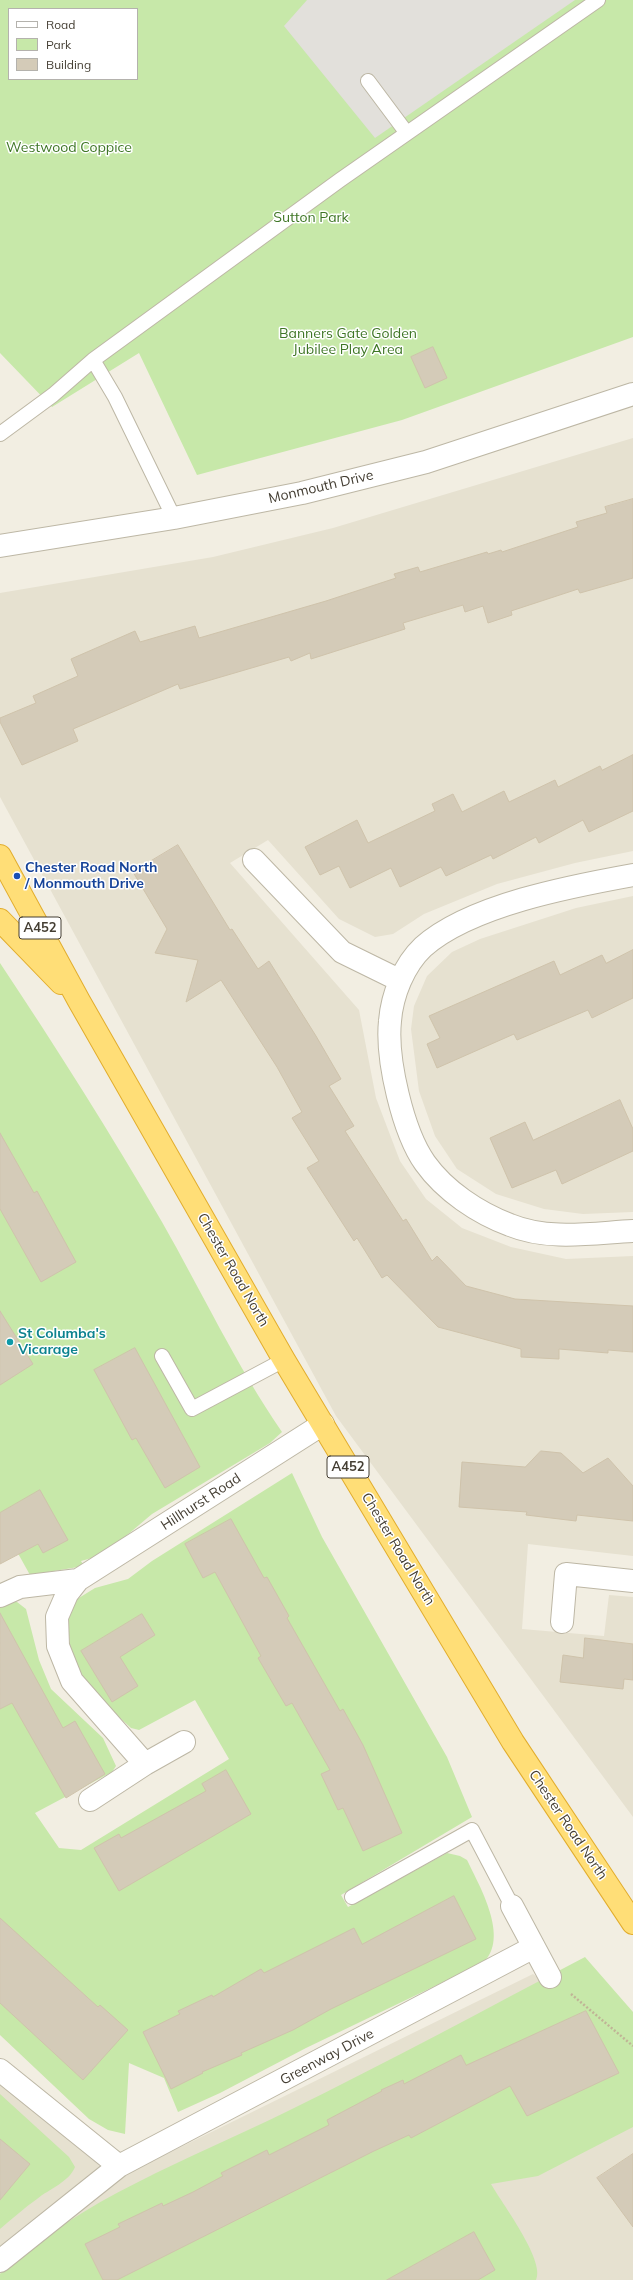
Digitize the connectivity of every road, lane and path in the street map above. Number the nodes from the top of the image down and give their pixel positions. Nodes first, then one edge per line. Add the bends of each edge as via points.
1 (598, 0) edge
2 (368, 81) dead end
3 (406, 132) junction
4 (93, 360) junction
5 (633, 394) edge
6 (0, 434) edge
7 (174, 518) junction
8 (0, 546) edge
9 (0, 856) edge
10 (254, 860) dead end
11 (633, 875) edge
12 (0, 920) edge
13 (399, 980) junction
14 (79, 1001) junction
15 (633, 1232) edge
16 (162, 1356) dead end
17 (284, 1360) junction
18 (323, 1424) junction
19 (78, 1580) junction
20 (633, 1581) edge
21 (0, 1596) edge
22 (562, 1622) dead end
23 (184, 1742) dead end
24 (145, 1764) junction
25 (90, 1800) dead end
26 (352, 1897) dead end
27 (512, 1906) joint
28 (633, 1923) edge
29 (534, 1947) junction
30 (550, 1977) joint
31 (633, 2046) edge
32 (0, 2070) edge
33 (119, 2166) junction
34 (0, 2261) edge

1 - 3 lane
2 - 3 lane
3 - 4 lane
4 - 6 lane via 53,395
4 - 7 lane via 115,397
5 - 7 street, Monmouth Drive via 426,462 302,494
7 - 8 street, Monmouth Drive
9 - 14 highway, Chester Road North / A452
10 - 13 street via 342,952
11 - 13 street via 538,895 463,920 423,947
12 - 14 highway, Chester Road North / A452
13 - 15 street via 390,1021 392,1061 400,1107 424,1162 444,1186 474,1207 511,1226 551,1235
14 - 17 highway, Chester Road North / A452
16 - 17 lane via 192,1409
17 - 18 highway, Chester Road North / A452
18 - 19 street, Hillhurst Road
18 - 28 highway, Chester Road North / A452 via 513,1742
19 - 21 street, Hillhurst Road via 20,1587
19 - 24 street, Hillhurst Road via 67,1594 57,1617 58,1646 72,1681
20 - 22 street via 566,1574
23 - 24 street
24 - 25 street
26 - 27 lane via 472,1830
27 - 29 street
29 - 30 street
29 - 33 street, Greenway Drive
30 - 31 path
32 - 33 street
33 - 34 street, Greenway Drive

